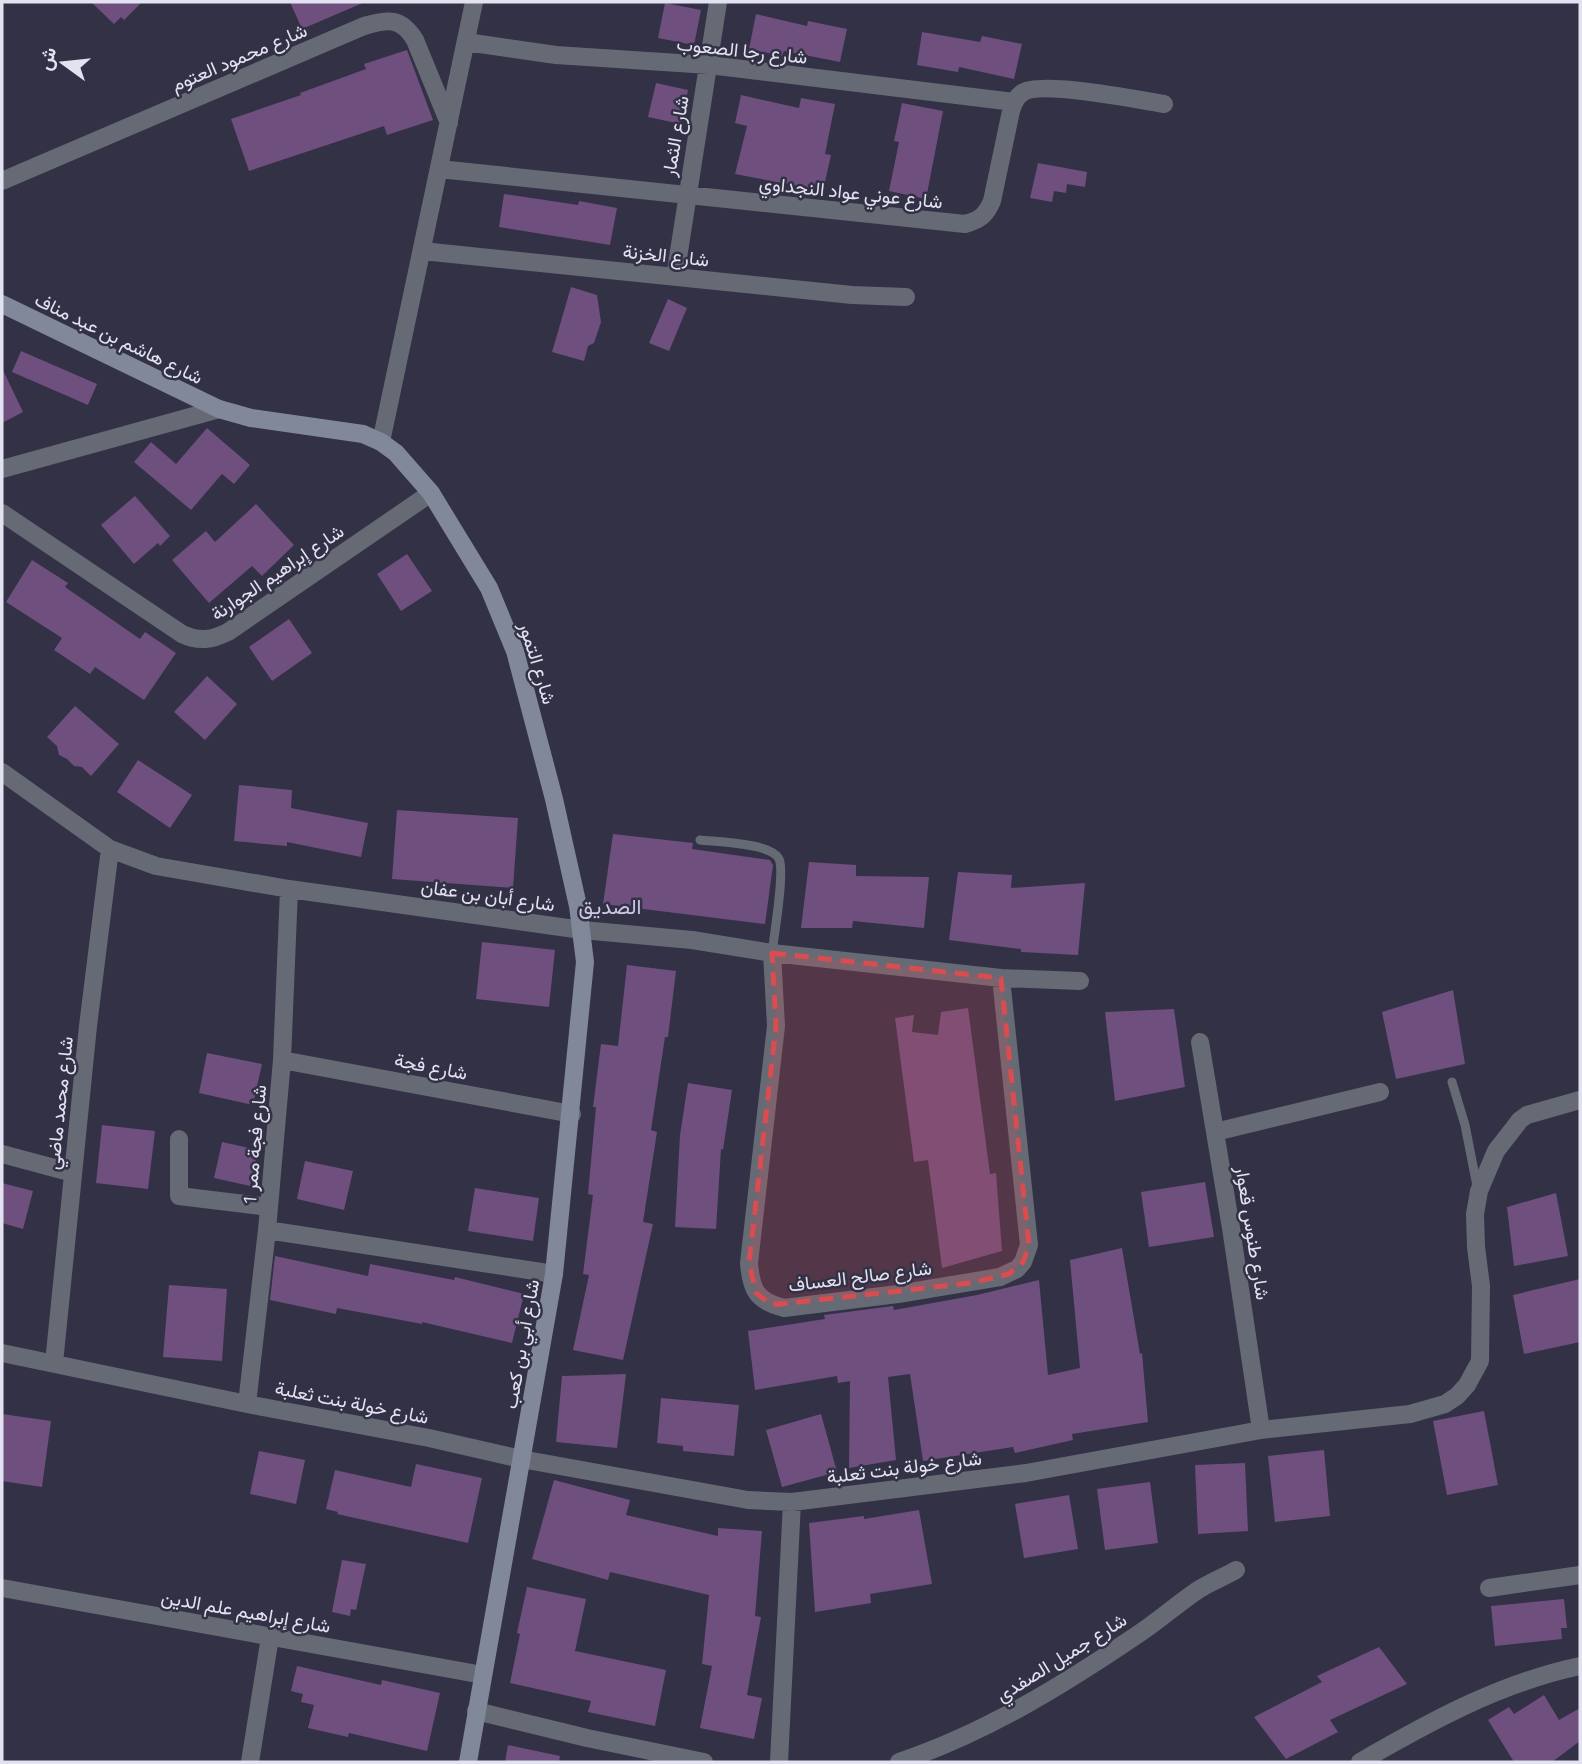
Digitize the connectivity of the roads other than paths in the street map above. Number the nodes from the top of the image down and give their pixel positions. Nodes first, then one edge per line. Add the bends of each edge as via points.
1 (474, 2) edge
2 (718, 2) edge
3 (466, 42) junction
4 (709, 65) junction
5 (1014, 102) junction
6 (1164, 104) dead end
7 (449, 123) junction
8 (439, 169) junction
9 (2, 181) edge
10 (686, 197) junction
11 (422, 251) junction
12 (675, 277) junction
13 (906, 298) dead end
14 (2, 304) edge
15 (219, 409) junction
16 (381, 442) junction
17 (2, 469) edge
18 (431, 493) junction
19 (2, 513) edge
20 (2, 772) edge
21 (700, 840) dead end
22 (110, 849) junction
23 (289, 889) junction
24 (582, 929) junction
25 (772, 953) junction
26 (1001, 978) junction
27 (1080, 981) dead end
28 (1199, 1042) dead end
29 (282, 1060) junction
30 (1452, 1082) dead end
31 (1380, 1092) dead end
32 (1580, 1100) edge
33 (572, 1114) junction
34 (1215, 1132) junction
35 (179, 1139) dead end
36 (2, 1154) edge
37 (73, 1173) junction
38 (1479, 1191) junction
39 (269, 1207) junction
40 (267, 1230) junction
41 (554, 1274) junction
42 (2, 1353) edge
43 (54, 1363) junction
44 (247, 1404) junction
45 (1261, 1430) junction
46 (521, 1460) junction
47 (792, 1502) junction
48 (1236, 1570) dead end
49 (1580, 1575) edge
50 (2, 1588) edge
51 (1489, 1588) dead end
52 (270, 1637) junction
53 (1580, 1666) edge
54 (483, 1675) junction
55 (476, 1711) junction
56 (250, 1762) edge
57 (468, 1762) edge
58 (704, 1762) edge
59 (779, 1762) edge
60 (898, 1762) edge
61 (1360, 1762) edge

1 - 3 street
2 - 4 street, شارع الثمار
3 - 4 street, شارع رجا الصعوب via 556,55
3 - 7 street
4 - 5 street, شارع رجا الصعوب
4 - 10 street, شارع الثمار
5 - 6 street via 1022,93 1045,87
5 - 10 street, شارع عوني عواد النجداوي via 992,201 978,221 949,224
7 - 8 street
7 - 9 street, شارع محمود العتوم via 408,28 380,21
8 - 10 street, شارع عوني عواد النجداوي
8 - 11 street
10 - 12 street, شارع الثمار
11 - 12 street, شارع الخزنة
11 - 16 street
12 - 13 street, شارع الخزنة
14 - 15 street, شارع هاشم بن عبد مناف
15 - 16 street via 251,418 346,430
15 - 17 street
16 - 18 street, شارع التمور
18 - 19 street, شارع إبراهيم الجوارنة via 228,632 204,640 182,634
18 - 24 street, شارع التمور via 489,587 515,651
20 - 22 street, شارع أبان بن عفان
21 - 25 lane via 762,848 780,860
22 - 23 street, شارع أبان بن عفان via 156,866
22 - 37 street, شارع محمد ماضي
23 - 24 street, شارع أبان بن عفان
23 - 29 street, شارع فجة ممر 1
24 - 25 street, شارع أبان بن عفان
24 - 33 street, شارع أبي بن كعب via 585,962
25 - 26 street, شارع أبان بن عفان
25 - 26 street, شارع صالح العساف via 776,1026 749,1263 756,1293 784,1308 971,1283 1009,1274 1023,1262 1029,1245
26 - 27 street, شارع أبان بن عفان
28 - 34 street, شارع طنوس قعوار
29 - 33 street, شارع فجة
29 - 39 street, شارع فجة ممر 1
30 - 38 lane
31 - 34 street
32 - 38 street, شارع خولة بنت ثعلبة via 1520,1120 1496,1151
33 - 41 street, شارع أبي بن كعب
34 - 45 street, شارع طنوس قعوار
35 - 39 street via 179,1196
36 - 37 street
37 - 43 street, شارع محمد ماضي
38 - 45 street, شارع خولة بنت ثعلبة via 1475,1214 1481,1286 1480,1362 1457,1396 1410,1414
39 - 40 street, شارع فجة ممر 1
40 - 41 street
40 - 44 street, شارع فجة ممر 1
41 - 46 street, شارع أبي بن كعب
42 - 43 street, شارع خولة بنت ثعلبة
43 - 44 street, شارع خولة بنت ثعلبة
44 - 46 street, شارع خولة بنت ثعلبة
45 - 47 street, شارع خولة بنت ثعلبة via 1026,1473
46 - 47 street, شارع خولة بنت ثعلبة via 715,1495
46 - 54 street, شارع أبي بن كعب
47 - 59 street
48 - 60 street, شارع جميل الصفدي via 1017,1710
49 - 51 street
50 - 52 street, شارع إبراهيم علم الدين
52 - 54 street, شارع إبراهيم علم الدين
52 - 56 street
53 - 61 street via 1479,1698
54 - 55 street, شارع أبي بن كعب
55 - 57 street, شارع أبي بن كعب
55 - 58 street

